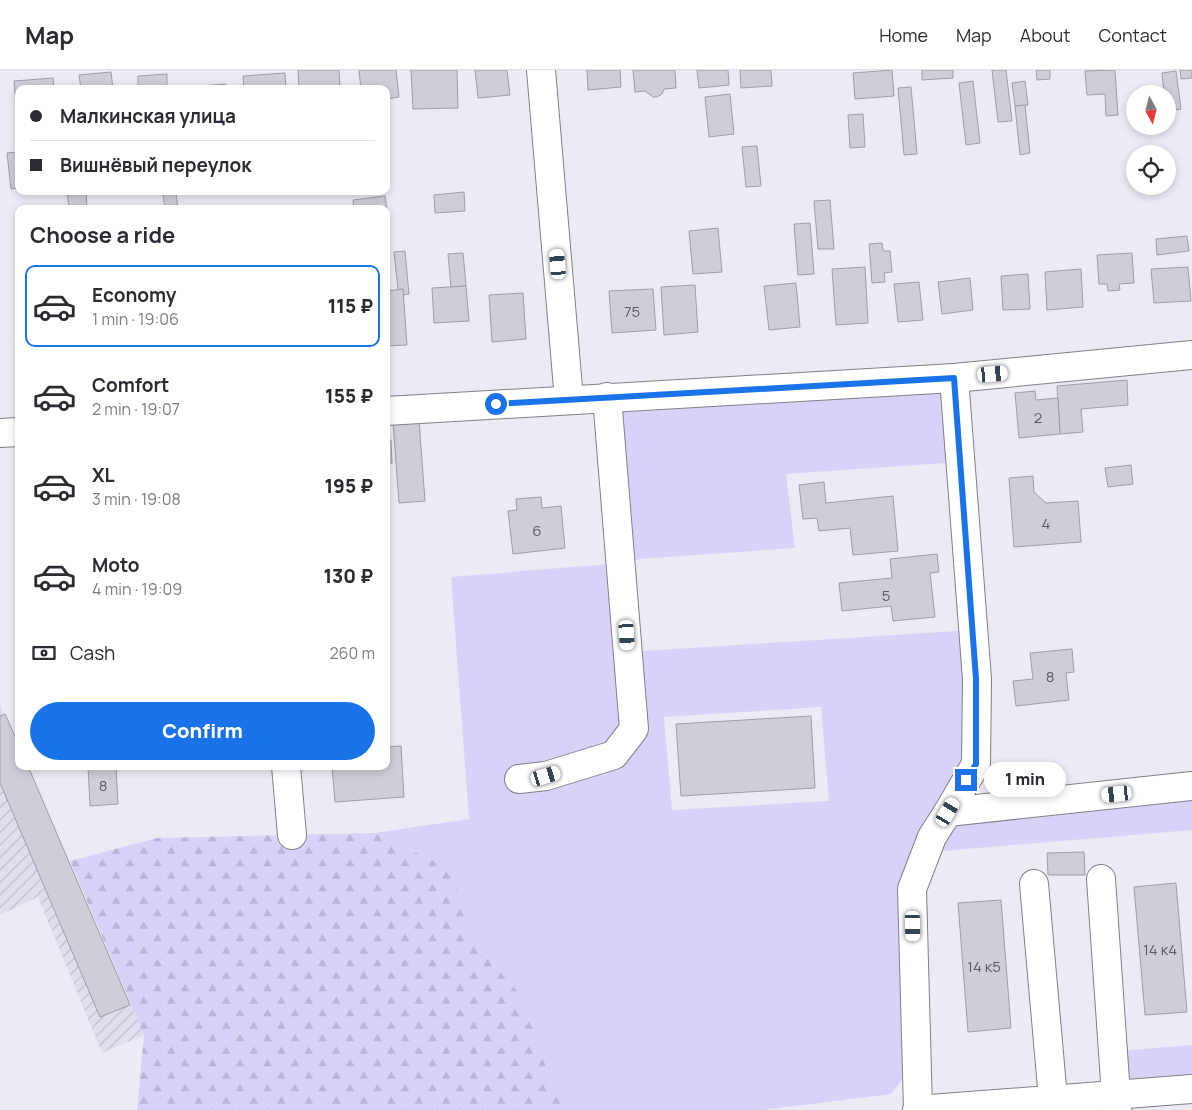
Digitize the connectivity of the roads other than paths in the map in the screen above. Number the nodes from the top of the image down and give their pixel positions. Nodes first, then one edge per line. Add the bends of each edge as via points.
1 (541, 70) edge
2 (1192, 355) edge
3 (954, 378) junction
4 (607, 397) junction
5 (569, 400) junction
6 (390, 411) edge
7 (15, 432) edge
8 (0, 433) edge
9 (286, 770) edge
10 (519, 779) dead end
11 (1192, 786) edge
12 (948, 812) junction
13 (292, 835) dead end
14 (1101, 879) dead end
15 (1034, 884) dead end
16 (1192, 1089) edge
17 (1116, 1103) edge
18 (1054, 1105) edge
19 (918, 1110) edge

1 - 5 street
2 - 3 street
3 - 4 street
3 - 12 street via 976,679 976,764
4 - 5 street
4 - 10 street via 634,729 614,755 546,776
5 - 6 street
7 - 8 street
9 - 13 street
11 - 12 street
12 - 19 street via 932,837 912,889
14 - 17 street
15 - 18 street
16 - 17 street
17 - 18 street
18 - 19 street

